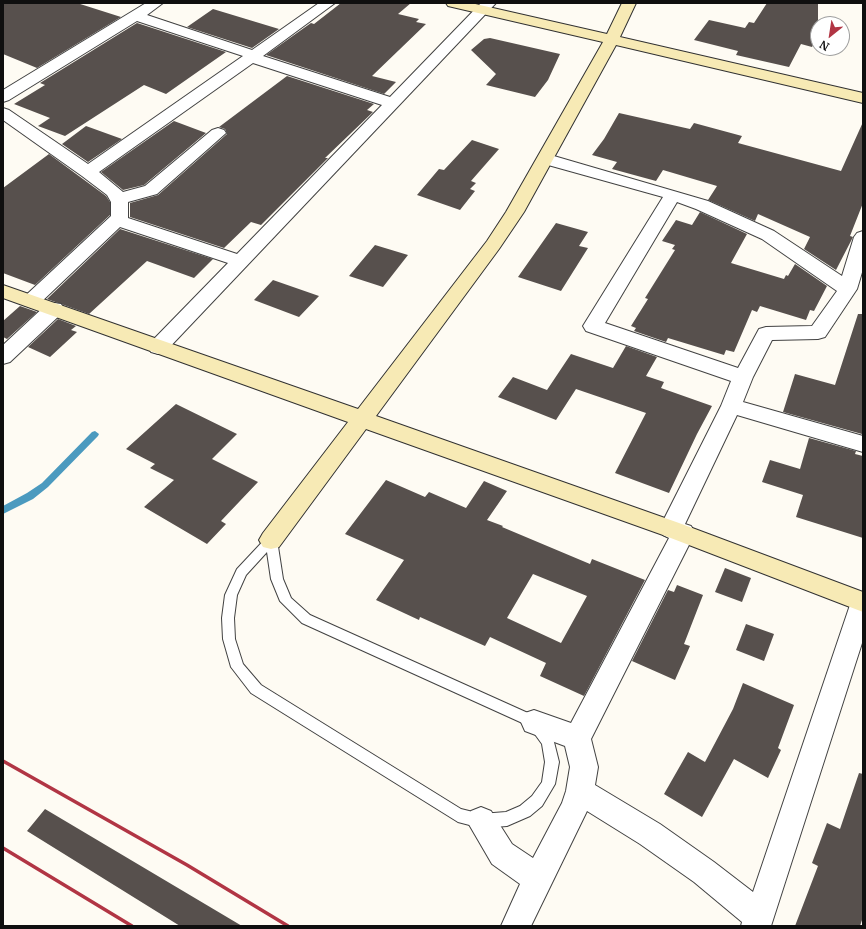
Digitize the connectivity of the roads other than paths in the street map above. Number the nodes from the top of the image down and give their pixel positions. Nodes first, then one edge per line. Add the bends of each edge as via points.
1 (156, 3) edge
2 (328, 3) edge
3 (453, 3) edge
4 (629, 3) edge
5 (486, 6) edge
6 (136, 16) junction
7 (612, 40) junction
8 (253, 56) junction
9 (3, 97) edge
10 (863, 98) edge
11 (393, 103) junction
12 (3, 113) edge
13 (218, 133) dead end
14 (546, 159) junction
15 (88, 172) junction
16 (673, 195) junction
17 (118, 198) junction
18 (117, 220) junction
19 (863, 237) edge
20 (241, 261) junction
21 (848, 289) junction
22 (3, 291) edge
23 (31, 301) junction
24 (54, 310) junction
25 (158, 347) junction
26 (3, 356) edge
27 (743, 377) junction
28 (731, 406) junction
29 (362, 420) junction
30 (863, 444) edge
31 (677, 531) junction
32 (271, 540) junction
33 (863, 602) edge
34 (534, 722) junction
35 (577, 738) junction
36 (580, 791) junction
37 (482, 821) junction
38 (538, 879) junction
39 (758, 921) edge
40 (516, 926) edge

1 - 6 street
2 - 8 street
3 - 5 street
4 - 7 street
5 - 7 street
5 - 11 street
6 - 8 street
6 - 9 street
7 - 10 street
7 - 14 street
8 - 11 street
8 - 15 street
11 - 20 street
12 - 15 street
13 - 17 street via 151,190
14 - 16 street
14 - 29 street via 516,212 493,245
15 - 17 street
16 - 21 street via 702,205 768,235
16 - 27 street via 593,326
17 - 18 street via 120,216
18 - 20 street
18 - 23 street
19 - 21 street
20 - 25 street
21 - 27 street via 818,332 766,334
22 - 23 street
23 - 24 street
24 - 25 street
24 - 26 street
25 - 29 street
27 - 28 street
28 - 30 street
28 - 31 street
29 - 31 street
29 - 32 street
31 - 33 street
31 - 35 street
32 - 34 lane via 277,579 286,601 306,619
32 - 37 lane via 241,572 231,595 229,638 237,667 256,689 458,816
33 - 39 street
34 - 35 street
34 - 37 lane via 548,742 552,762 548,784 537,801 526,811 507,819
35 - 36 street via 584,767
36 - 38 street
36 - 39 street via 656,838 704,872
37 - 38 street via 502,854
38 - 40 street

